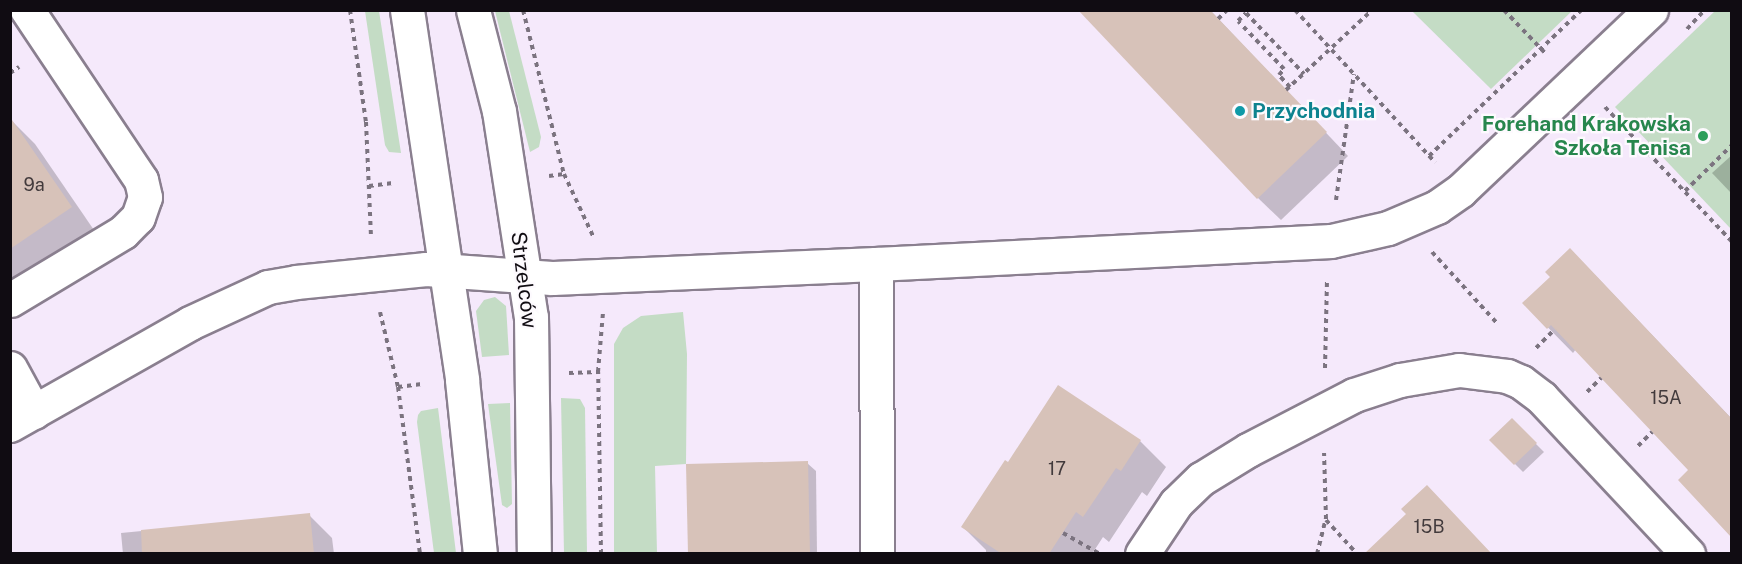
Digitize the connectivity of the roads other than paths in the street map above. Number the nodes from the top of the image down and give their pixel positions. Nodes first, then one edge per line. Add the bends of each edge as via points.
1 (27, 10) edge
2 (407, 10) edge
3 (473, 10) edge
4 (1651, 10) edge
5 (876, 264) junction
6 (445, 271) junction
7 (525, 276) junction
8 (10, 300) edge
9 (10, 368) edge
10 (22, 418) edge
11 (480, 554) edge
12 (534, 554) edge
13 (877, 554) edge
14 (1142, 554) edge
15 (1688, 554) edge

1 - 8 street via 141,180 145,197 138,217 123,232
2 - 6 street
3 - 7 street, Strzelców via 499,111
4 - 5 street via 1461,190 1437,207 1388,228 1330,241
5 - 7 street
5 - 13 street
6 - 7 street
6 - 10 street via 416,270 268,287 190,323
6 - 11 street via 462,380
7 - 12 street, Strzelców via 531,328
9 - 10 street
14 - 15 street via 1176,503 1201,479 1248,450 1354,395 1432,372 1459,370 1507,376 1542,398

